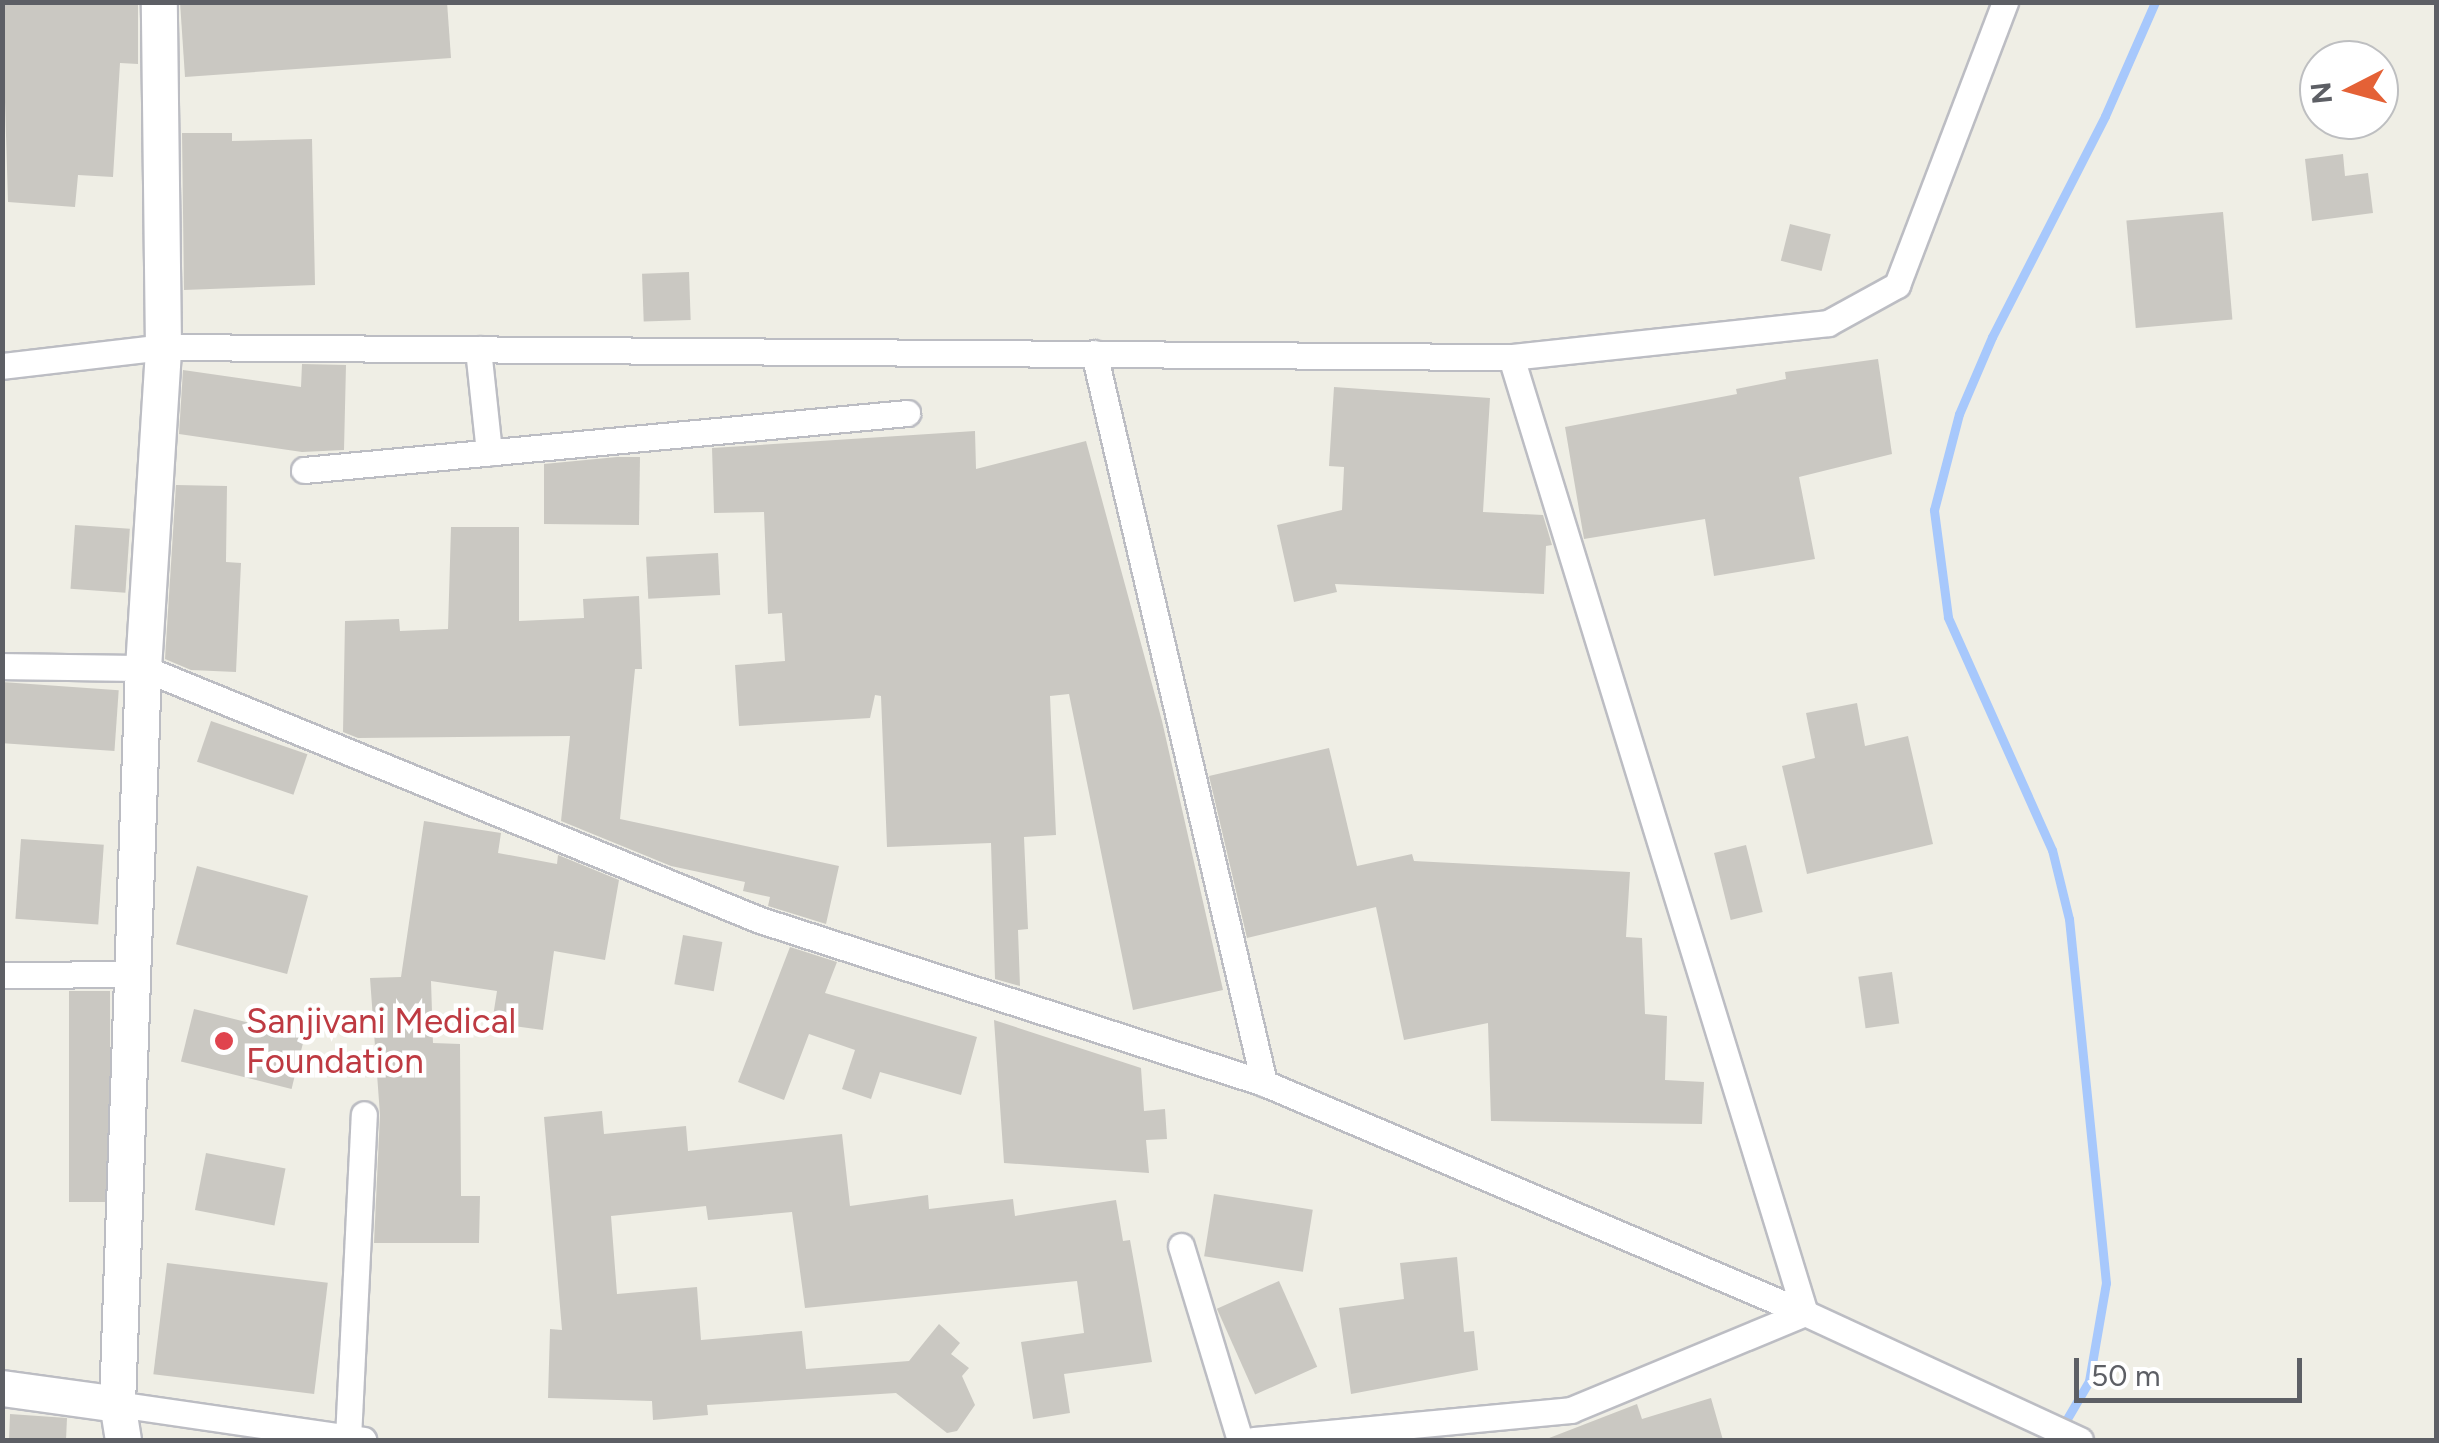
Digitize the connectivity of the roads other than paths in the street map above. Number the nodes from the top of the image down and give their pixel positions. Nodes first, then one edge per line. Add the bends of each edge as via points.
1 (160, 2) edge
2 (2005, 2) edge
3 (163, 347) junction
4 (478, 348) junction
5 (1094, 352) junction
6 (1511, 357) junction
7 (2, 366) edge
8 (907, 413) dead end
9 (489, 452) junction
10 (304, 470) dead end
11 (2, 666) edge
12 (143, 668) junction
13 (132, 974) junction
14 (2, 975) edge
15 (1264, 1083) junction
16 (364, 1114) dead end
17 (1181, 1246) dead end
18 (1805, 1313) junction
19 (2, 1388) edge
20 (117, 1404) junction
21 (355, 1439) edge
22 (123, 1440) edge
23 (1240, 1440) edge
24 (1255, 1440) edge
25 (2080, 1440) edge

1 - 3 street
2 - 6 street via 1897,285 1828,323
3 - 4 street
3 - 7 street
3 - 12 street
4 - 5 street
4 - 9 street
5 - 6 street
5 - 15 street
6 - 18 street
8 - 9 street
9 - 10 street
11 - 12 street
12 - 13 street
12 - 15 street via 760,920
13 - 14 street
13 - 20 street
15 - 18 street
16 - 21 street
17 - 23 street
18 - 24 street via 1571,1410
18 - 25 street
19 - 20 street
20 - 21 street
20 - 22 street

